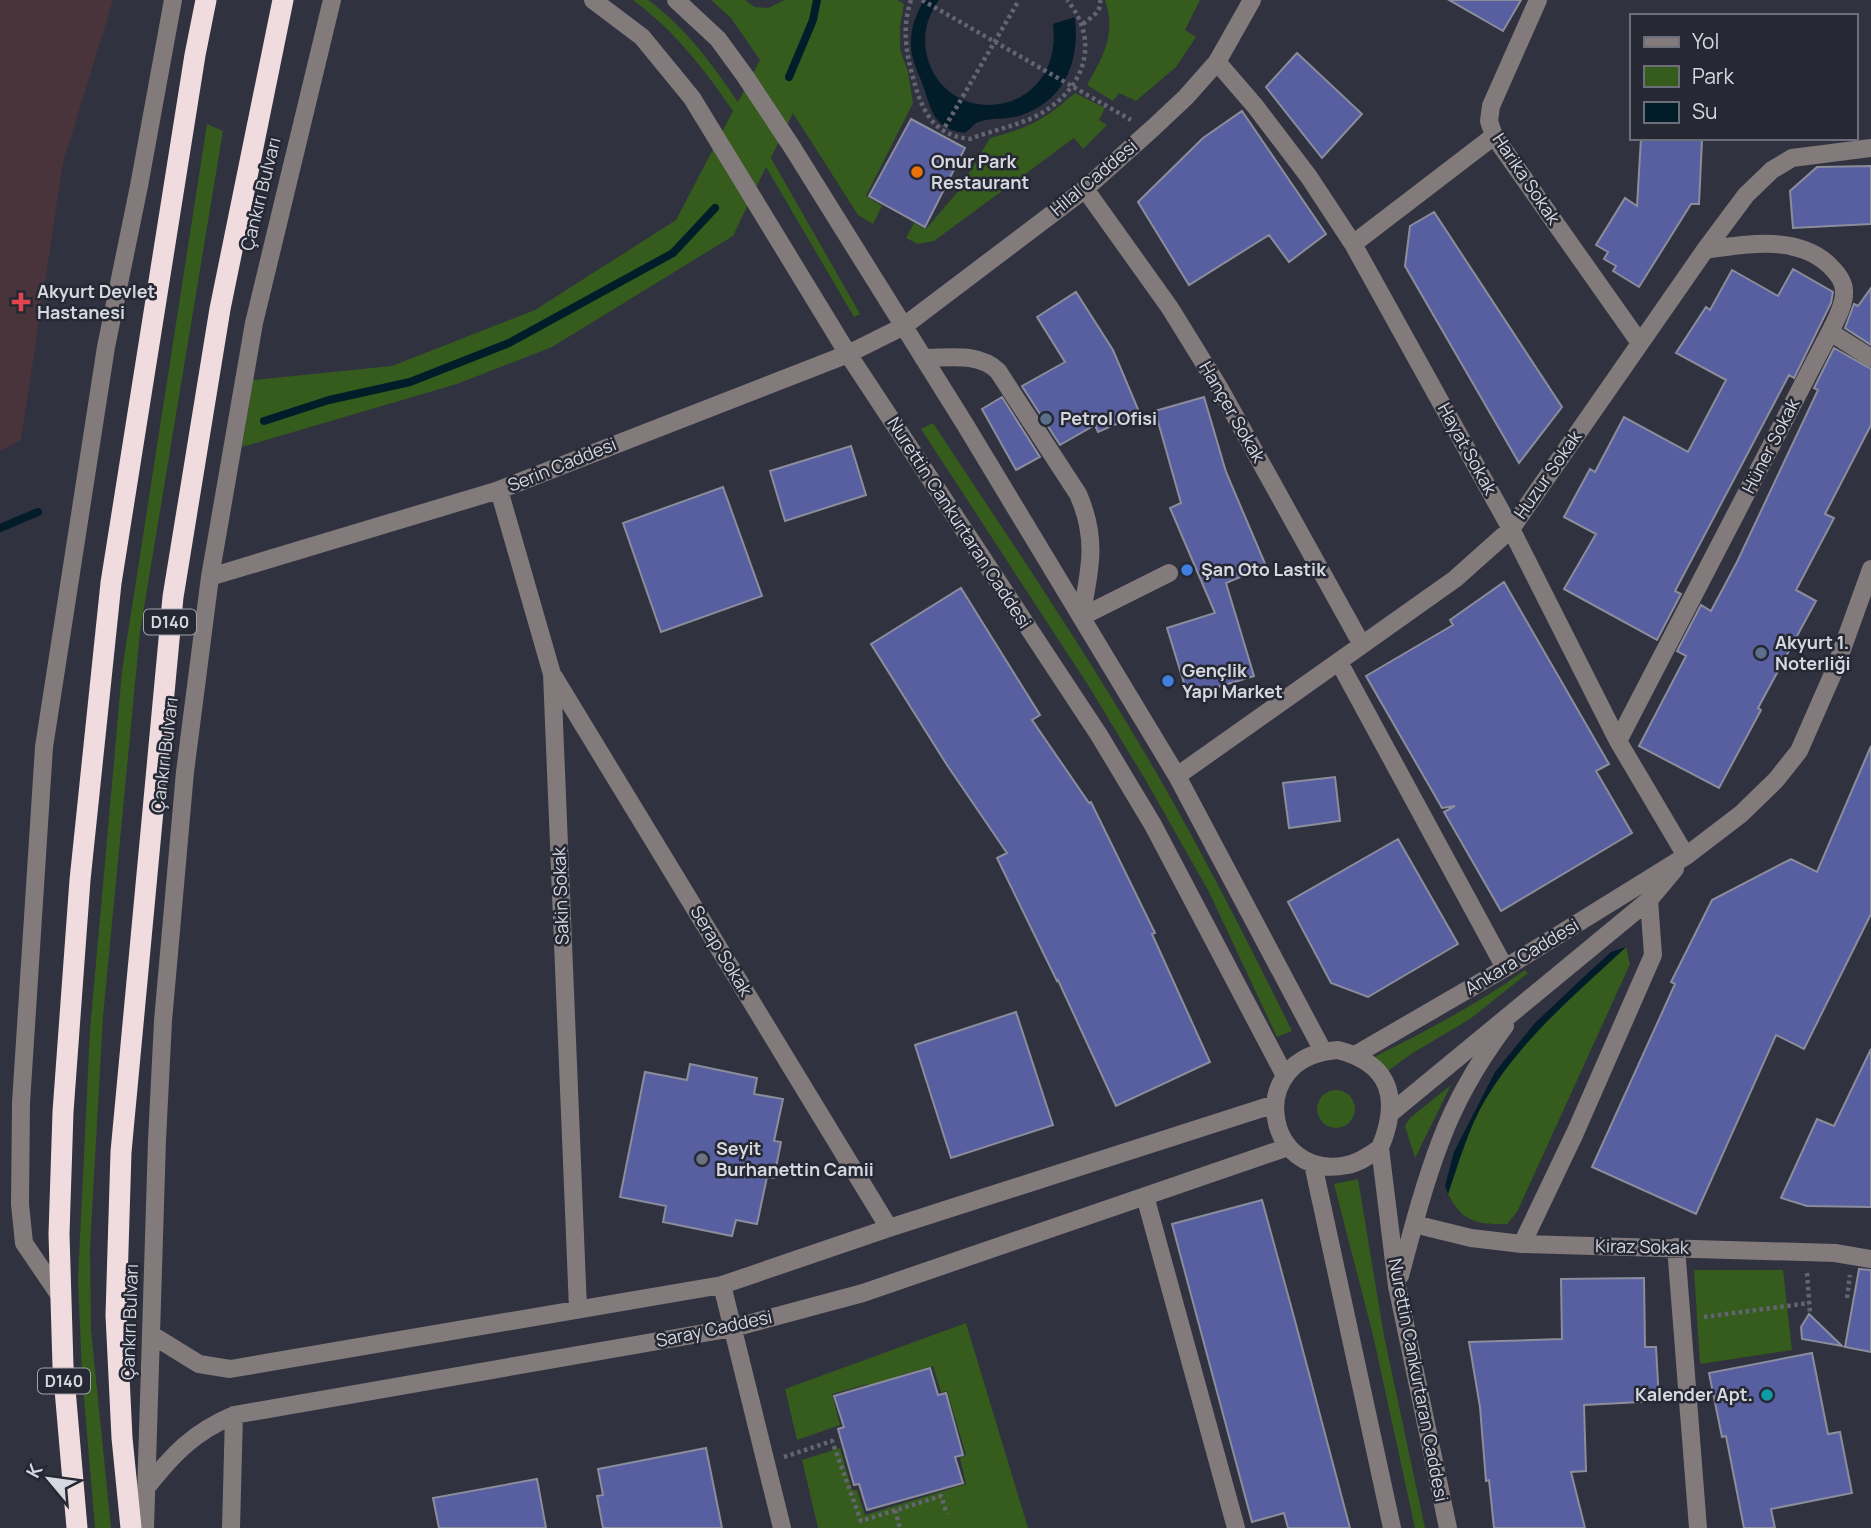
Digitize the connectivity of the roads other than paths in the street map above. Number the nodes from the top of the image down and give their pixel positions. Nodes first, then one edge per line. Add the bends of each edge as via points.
1 (173, 0) edge
2 (206, 0) edge
3 (284, 0) edge
4 (332, 0) edge
5 (593, 0) edge
6 (676, 0) edge
7 (1252, 0) edge
8 (1538, 0) edge
9 (1217, 62) junction
10 (1494, 136) junction
11 (1871, 148) edge
12 (1085, 189) junction
13 (1353, 244) junction
14 (1705, 250) junction
15 (904, 326) junction
16 (1830, 332) junction
17 (1640, 342) junction
18 (848, 354) junction
19 (923, 358) junction
20 (1871, 358) edge
21 (499, 489) junction
22 (1511, 529) junction
23 (1871, 569) edge
24 (1169, 573) dead end
25 (211, 577) junction
26 (1081, 617) junction
27 (1362, 645) junction
28 (1339, 662) junction
29 (552, 674) junction
30 (1618, 741) junction
31 (1177, 776) junction
32 (1686, 856) junction
33 (1649, 900) junction
34 (1506, 968) junction
35 (1522, 1003) junction
36 (1323, 1051) junction
37 (1355, 1055) junction
38 (1285, 1076) junction
39 (1275, 1104) junction
40 (1392, 1112) junction
41 (1289, 1147) junction
42 (1380, 1148) junction
43 (1313, 1164) junction
44 (1145, 1196) junction
45 (1414, 1224) junction
46 (889, 1228) junction
47 (1521, 1244) junction
48 (1676, 1247) junction
49 (1871, 1259) edge
50 (722, 1285) junction
51 (1397, 1286) junction
52 (60, 1296) junction
53 (578, 1309) junction
54 (733, 1328) junction
55 (152, 1335) junction
56 (234, 1415) junction
57 (147, 1487) junction
58 (77, 1528) edge
59 (131, 1528) edge
60 (145, 1528) edge
61 (231, 1528) edge
62 (782, 1528) edge
63 (1236, 1528) edge
64 (1392, 1528) edge
65 (1448, 1528) edge
66 (1698, 1528) edge

1 - 52 street via 106,346 44,747 21,1103 20,1204 24,1243
2 - 52 highway, D140 via 111,583 80,880 63,1112
3 - 59 highway, Çankırı Bulvarı / D140 via 220,309 173,597 121,1152 118,1377
4 - 25 street, Çankırı Bulvarı via 254,323
5 - 18 street, Nurettin Cankurtaran Caddesi via 642,37 685,88
6 - 15 street via 718,39 745,76
7 - 9 street, Hilal Caddesi
8 - 10 street, Harika Sokak via 1491,106
9 - 12 street, Hilal Caddesi via 1186,97
9 - 13 street, Hayat Sokak via 1301,166
10 - 13 street
10 - 17 street, Harika Sokak
11 - 14 street, Huzur Sokak via 1792,158 1772,170 1746,195
12 - 15 street, Hilal Caddesi
12 - 27 street, Hançer Sokak via 1170,308 1220,388
13 - 22 street, Hayat Sokak
14 - 16 street, Hüner Sokak via 1781,245 1807,251 1826,262 1844,290
14 - 17 street, Huzur Sokak
15 - 18 street, Serin Caddesi
15 - 19 street
16 - 20 street
16 - 30 street, Hüner Sokak
17 - 22 street, Huzur Sokak
18 - 21 street, Serin Caddesi
18 - 38 street, Nurettin Cankurtaran Caddesi via 1099,735 1153,825
19 - 26 street
19 - 26 street via 989,362 1078,494 1088,516 1092,543
21 - 25 street, Serin Caddesi
21 - 29 street, Sakin Sokak
22 - 27 street, Huzur Sokak via 1455,579
22 - 30 street, Hayat Sokak
23 - 32 street, Ankara Caddesi via 1799,751 1741,814
24 - 26 street
25 - 55 street, Çankırı Bulvarı via 185,772 163,1021
26 - 31 street
27 - 28 street, Huzur Sokak
28 - 31 street, Huzur Sokak
28 - 34 street
29 - 46 street, Serap Sokak
29 - 53 street, Sakin Sokak
30 - 32 street, Hayat Sokak
31 - 36 street
32 - 33 street, Ankara Caddesi
32 - 34 street, Ankara Caddesi
33 - 35 street, Ankara Caddesi
33 - 47 street via 1653,955
34 - 37 street, Ankara Caddesi
35 - 40 street, Ankara Caddesi
35 - 45 street, Ankara Caddesi via 1460,1099 1441,1139
36 - 37 street
36 - 38 street via 1295,1064
37 - 40 street via 1380,1074
38 - 39 street
39 - 41 street via 1275,1120
39 - 46 street
40 - 42 street
41 - 43 street
41 - 44 street, Saray Caddesi
42 - 43 street via 1349,1165
42 - 51 street, Nurettin Cankurtaran Caddesi
43 - 64 street
44 - 54 street, Saray Caddesi via 863,1293
44 - 63 street
45 - 47 street, Kiraz Sokak
45 - 51 street, Ankara Caddesi
46 - 50 street
47 - 48 street, Kiraz Sokak
48 - 49 street, Kiraz Sokak via 1835,1253
48 - 66 street
50 - 53 street
50 - 54 street
51 - 65 street, Nurettin Cankurtaran Caddesi
52 - 58 highway, D140
53 - 55 street via 230,1369 199,1364
54 - 56 street, Saray Caddesi
54 - 62 street
55 - 57 street, Çankırı Bulvarı
56 - 57 street, Saray Caddesi via 193,1437
56 - 61 street
57 - 60 street, Çankırı Bulvarı

